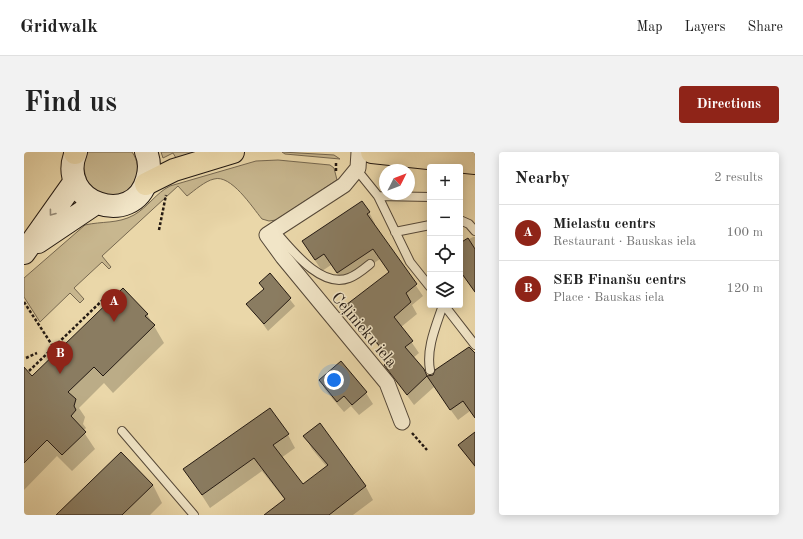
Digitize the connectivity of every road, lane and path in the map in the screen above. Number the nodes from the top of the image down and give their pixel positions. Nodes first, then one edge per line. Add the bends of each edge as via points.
1 (75, 152) edge
2 (146, 152) edge
3 (233, 152) edge
4 (359, 152) edge
5 (372, 152) edge
6 (475, 163) edge
7 (357, 170) junction
8 (74, 181) junction
9 (146, 184) junction
10 (167, 192) dead end
11 (378, 196) junction
12 (427, 197) edge
13 (96, 203) junction
14 (463, 221) edge
15 (427, 226) edge
16 (159, 230) dead end
17 (475, 230) edge
18 (395, 232) junction
19 (271, 233) junction
20 (26, 250) edge
21 (370, 264) dead end
22 (427, 283) edge
23 (112, 291) dead end
24 (24, 302) edge
25 (442, 308) edge
26 (445, 308) edge
27 (475, 345) edge
28 (54, 348) junction
29 (37, 353) dead end
30 (26, 358) dead end
31 (430, 370) dead end
32 (29, 371) dead end
33 (402, 422) joint
34 (122, 431) dead end
35 (427, 450) dead end
36 (194, 515) edge

1 - 8 main road via 72,172
2 - 9 main road via 149,171
3 - 9 highway via 174,170
4 - 7 street
5 - 6 highway
7 - 11 lane
7 - 19 street via 336,190
8 - 13 main road via 87,198
8 -> 20 main road
9 - 13 main road via 129,202 113,206
10 - 16 path
11 - 12 lane
11 - 18 lane
13 - 20 main road
14 - 17 lane
15 - 18 lane
18 - 22 lane via 410,262
19 - 21 lane via 308,266 324,276 335,279 349,278
19 - 33 street, Ceļinieku iela via 387,383
23 - 28 path
24 - 28 path
25 - 31 lane via 430,344
26 - 27 lane
28 - 32 path
29 - 30 path
33 - 35 path
34 - 36 lane

